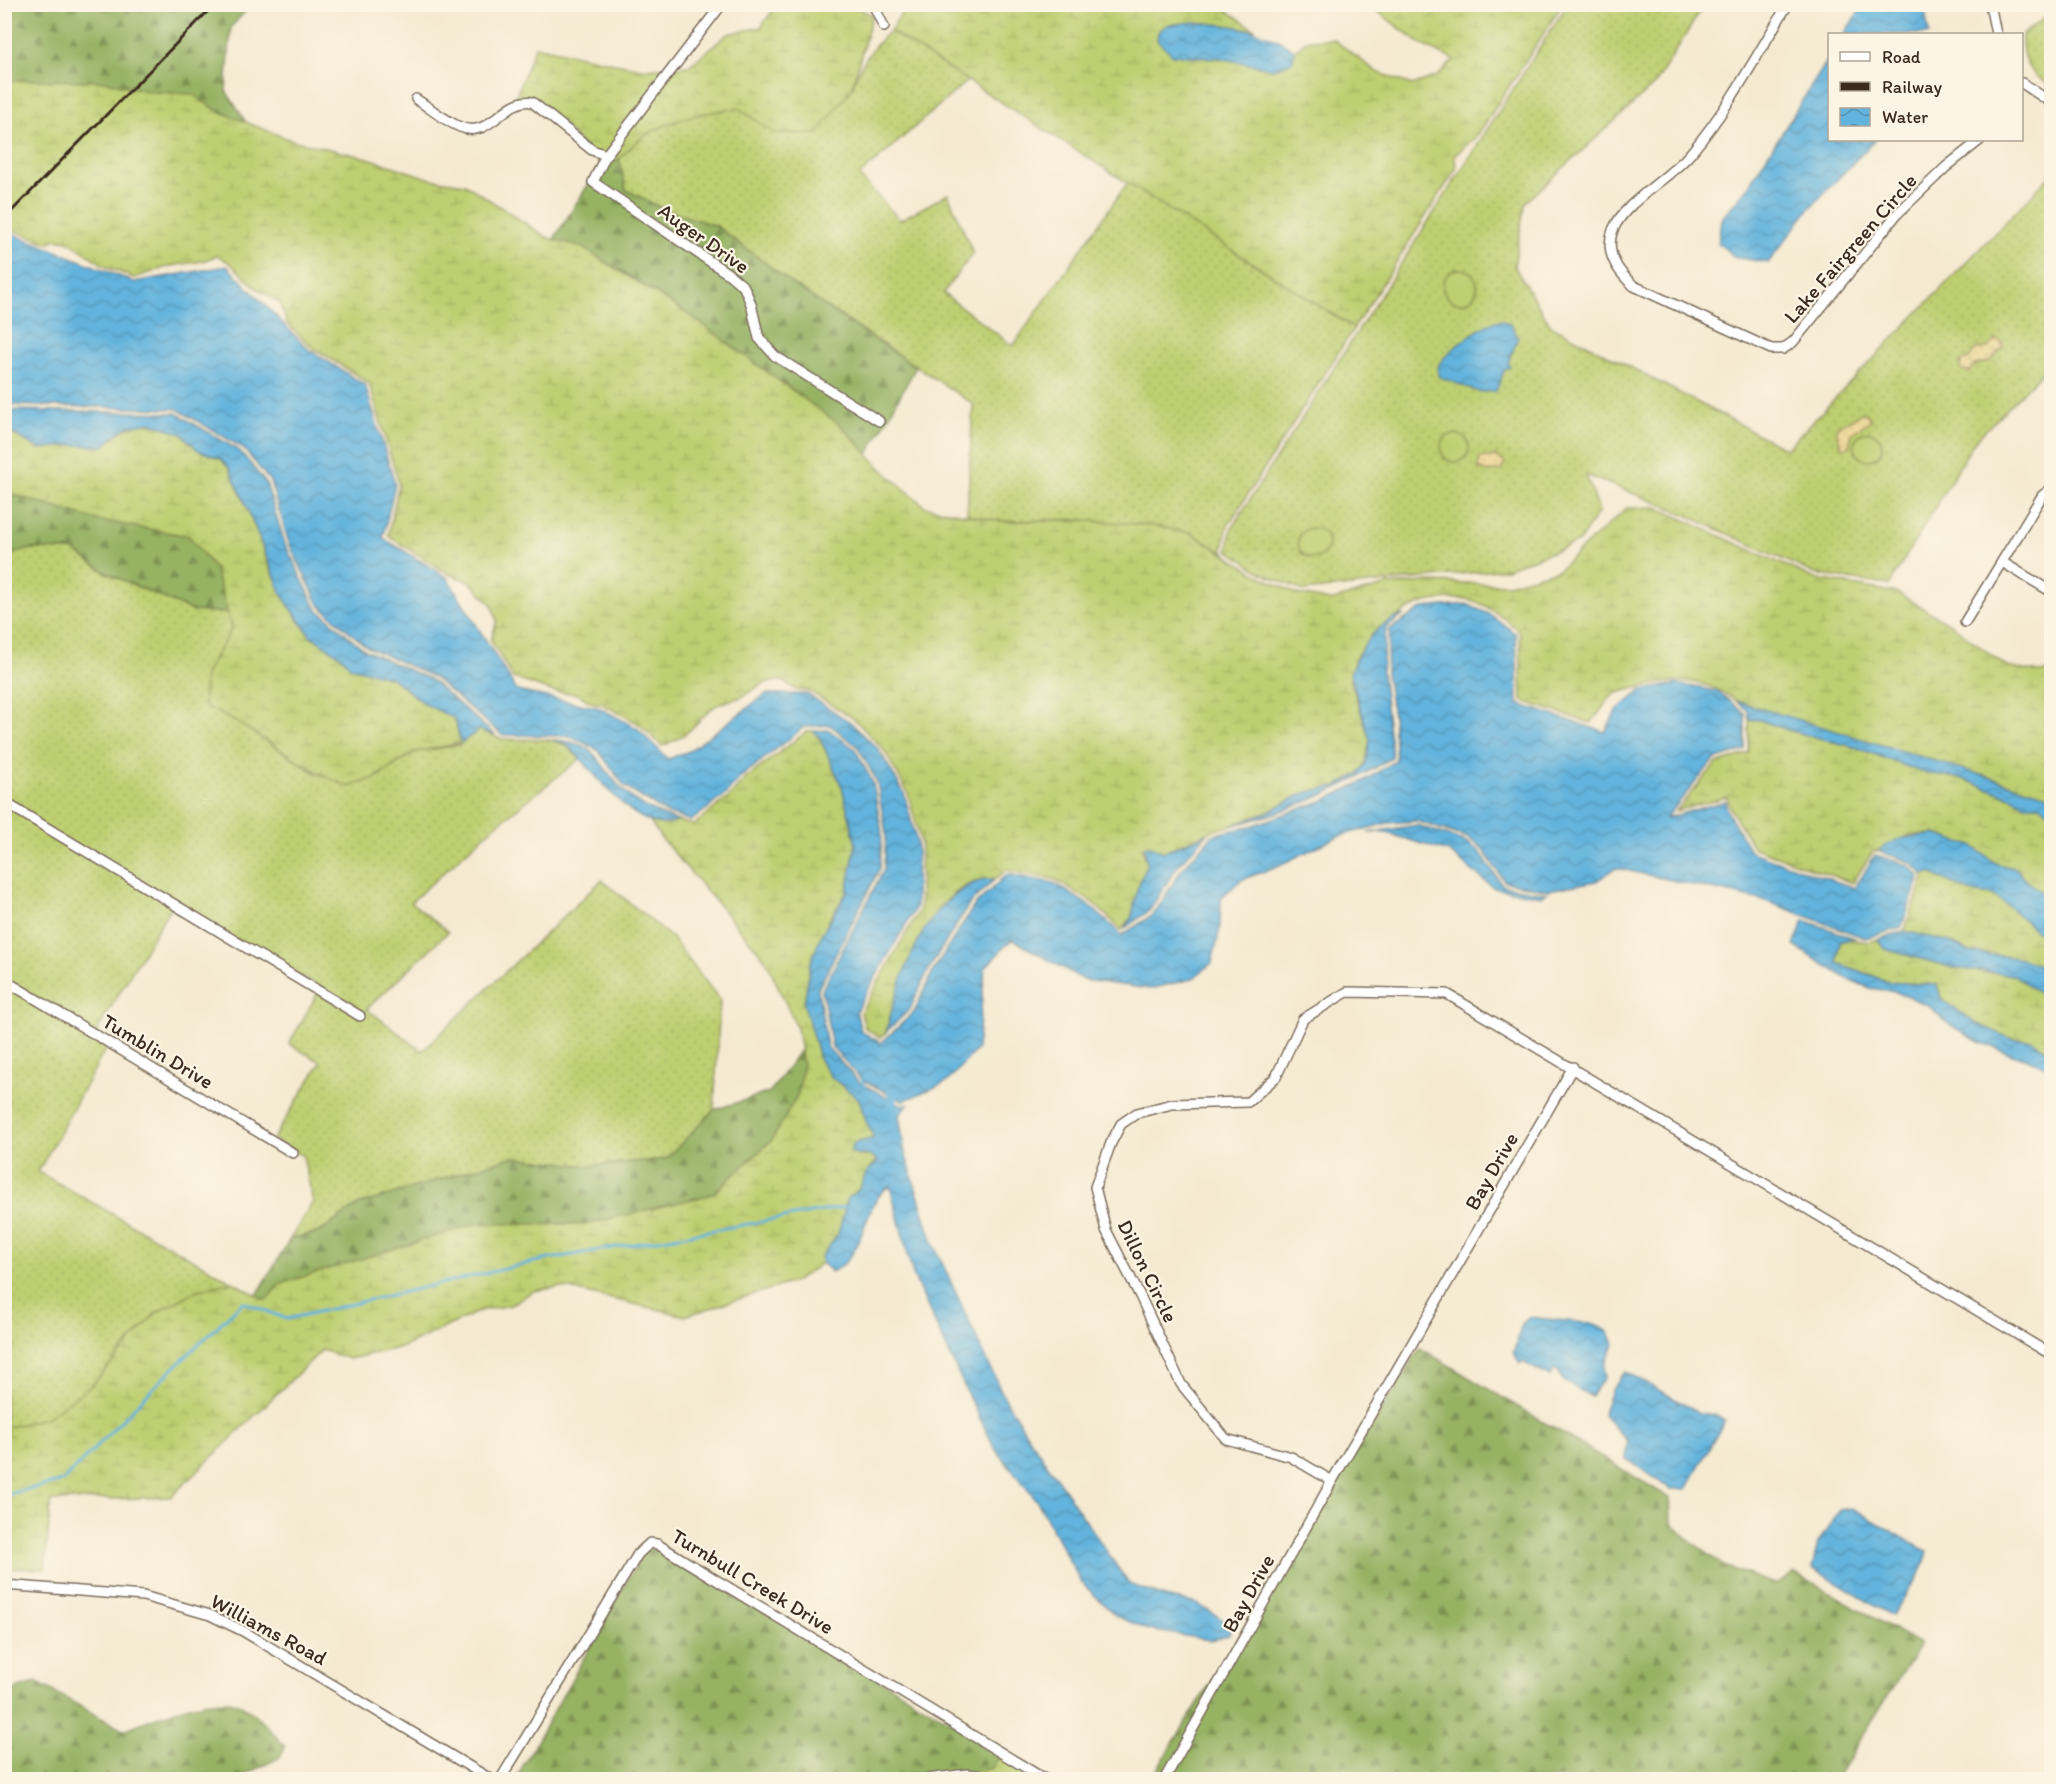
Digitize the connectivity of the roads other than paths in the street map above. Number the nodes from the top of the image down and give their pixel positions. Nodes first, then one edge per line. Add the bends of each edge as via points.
1 (722, 4) edge
2 (873, 4) edge
3 (1788, 4) edge
4 (1990, 4) edge
5 (884, 27) dead end
6 (1996, 33) edge
7 (2023, 85) edge
8 (416, 99) dead end
9 (2052, 104) edge
10 (1979, 141) edge
11 (606, 155) junction
12 (879, 421) dead end
13 (2052, 488) edge
14 (2002, 562) junction
15 (2052, 592) edge
16 (1965, 622) dead end
17 (4, 802) edge
18 (4, 980) edge
19 (360, 1016) dead end
20 (1573, 1067) junction
21 (293, 1153) dead end
22 (2052, 1355) edge
23 (1332, 1481) junction
24 (4, 1585) edge
25 (492, 1779) edge
26 (500, 1779) edge
27 (884, 1779) edge
28 (1009, 1779) edge
29 (1046, 1779) edge
30 (1164, 1779) edge

1 - 11 street
2 - 5 street
3 - 10 street, Lake Fairgreen Circle via 1714,123 1682,163 1622,214 1617,223 1610,245 1613,262 1634,286 1771,350 1784,349 1897,214
4 - 6 street
7 - 9 street
8 - 11 street via 461,128 475,129 487,127 518,102 532,102 592,150
11 - 12 street, Auger Drive via 593,183 599,189 730,275 744,287 759,338 775,356
13 - 14 street via 2042,496
14 - 15 street
14 - 16 street
17 - 19 street
18 - 21 street, Tumblin Drive
20 - 22 street
20 - 23 street, Bay Drive
20 - 23 street, Dillon Circle via 1447,994 1347,992 1304,1019 1276,1077 1248,1102 1172,1104 1137,1113 1121,1124 1105,1154 1095,1187 1106,1230 1181,1384 1226,1439 1291,1457
23 - 30 street, Bay Drive
24 - 25 street, Williams Road via 143,1596 210,1615 243,1630
26 - 29 street, Turnbull Creek Drive via 638,1554 650,1543 720,1581
27 - 28 street via 968,1774

